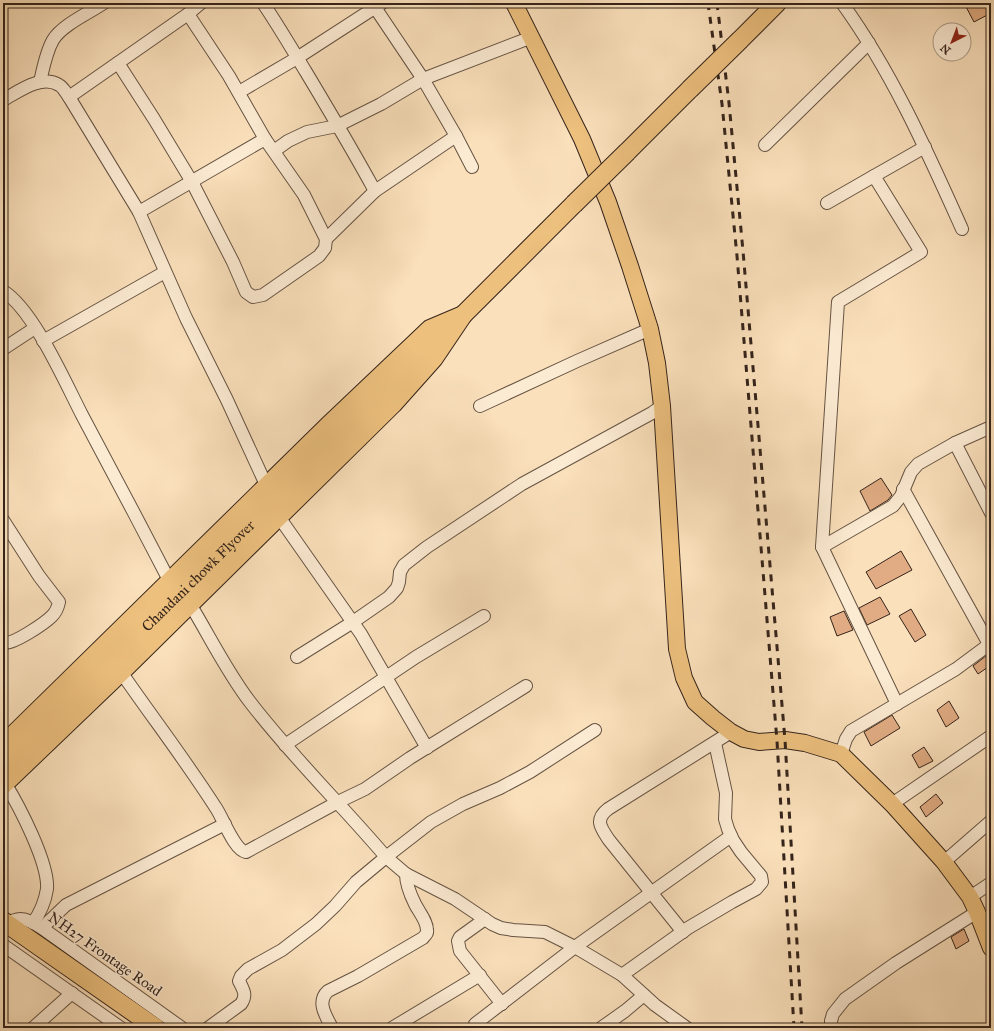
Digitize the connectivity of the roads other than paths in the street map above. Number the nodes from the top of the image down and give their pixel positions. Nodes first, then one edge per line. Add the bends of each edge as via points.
1 (104, 3) edge
2 (202, 3) edge
3 (514, 3) edge
4 (777, 3) edge
5 (842, 3) edge
6 (266, 4) edge
7 (376, 4) edge
8 (188, 14) junction
9 (532, 37) junction
10 (869, 43) junction
11 (298, 58) junction
12 (118, 63) junction
13 (423, 79) junction
14 (40, 82) junction
15 (238, 92) junction
16 (69, 97) junction
17 (3, 100) edge
18 (337, 126) junction
19 (456, 136) junction
20 (265, 139) junction
21 (765, 145) dead end
22 (925, 147) junction
23 (274, 151) junction
24 (472, 167) dead end
25 (874, 176) junction
26 (192, 182) junction
27 (375, 191) junction
28 (827, 203) dead end
29 (139, 212) junction
30 (962, 229) dead end
31 (326, 239) junction
32 (165, 272) junction
33 (3, 291) edge
34 (463, 315) junction
35 (35, 328) junction
36 (650, 329) junction
37 (43, 341) junction
38 (3, 349) edge
39 (480, 406) dead end
40 (662, 406) junction
41 (991, 427) edge
42 (955, 443) junction
43 (267, 487) junction
44 (903, 489) junction
45 (991, 513) edge
46 (279, 517) junction
47 (3, 520) edge
48 (822, 547) junction
49 (170, 582) junction
50 (190, 604) junction
51 (484, 616) dead end
52 (353, 622) junction
53 (3, 643) edge
54 (990, 643) edge
55 (298, 657) dead end
56 (121, 672) junction
57 (385, 677) junction
58 (526, 686) dead end
59 (897, 704) junction
60 (595, 730) dead end
61 (731, 732) junction
62 (991, 736) edge
63 (4, 743) edge
64 (715, 743) junction
65 (285, 745) junction
66 (427, 748) junction
67 (841, 754) junction
68 (4, 779) edge
69 (338, 802) junction
70 (892, 804) junction
71 (991, 820) edge
72 (225, 824) junction
73 (731, 836) junction
74 (386, 857) junction
75 (944, 862) junction
76 (406, 874) junction
77 (991, 883) edge
78 (652, 892) junction
79 (970, 897) junction
80 (977, 912) junction
81 (485, 919) junction
82 (5, 926) edge
83 (38, 926) junction
84 (683, 932) junction
85 (3, 945) edge
86 (575, 947) junction
87 (991, 948) edge
88 (622, 975) junction
89 (480, 976) junction
90 (72, 993) junction
91 (644, 996) junction
92 (502, 1004) junction
93 (475, 1024) dead end
94 (33, 1028) edge
95 (121, 1028) edge
96 (138, 1028) edge
97 (156, 1028) edge
98 (182, 1028) edge
99 (208, 1028) edge
100 (332, 1028) edge
101 (392, 1028) edge
102 (601, 1028) edge
103 (687, 1028) edge
104 (831, 1028) edge

1 - 14 street via 61,30 53,39
2 - 8 street
3 - 9 main road
4 - 34 highway, bridge
5 - 10 street
6 - 11 street
7 - 11 street
7 - 13 street
8 - 12 street
8 - 15 street
9 - 13 street
9 - 36 main road via 582,139 608,202
10 - 21 street
10 - 22 street
11 - 15 street
11 - 18 street
12 - 16 street
12 - 26 street
13 - 18 street
13 - 19 street
14 - 16 street via 60,85
14 - 17 street
15 - 20 street
16 - 29 street
18 - 23 street via 299,135
18 - 27 street
19 - 24 street
19 - 27 street
20 - 23 street
20 - 26 street
22 - 25 street
22 - 30 street
23 - 31 street via 304,194
25 - 28 street
25 - 48 street via 921,252 838,302
26 - 29 street
26 - 31 street via 246,292 253,297 263,295 319,256 325,248
27 - 31 street
29 - 32 street
32 - 37 street
32 - 43 street
33 - 35 street via 16,301
34 - 43 highway via 430,329
34 - 46 highway via 418,377
34 - 68 main road, Chandani chowk Flyover
35 - 37 street
35 - 38 street
36 - 39 street
36 - 40 main road
37 - 49 street
40 - 52 street via 517,488 426,547 404,565 399,582 389,597
40 - 61 main road via 676,649 684,678 696,702
41 - 42 street
42 - 44 street via 918,464
42 - 45 street
43 - 49 highway
44 - 48 street via 893,506
44 - 54 street
46 - 50 highway
46 - 52 street
47 - 53 street via 34,570 59,602 58,609 52,617 14,641
48 - 59 street
49 - 63 highway
50 - 56 highway
50 - 65 street via 238,686
51 - 57 street
52 - 55 street
52 - 57 street
54 - 59 street via 956,669
56 - 68 highway
56 - 72 street via 217,808
57 - 65 street
57 - 66 street
58 - 66 street
59 - 67 street via 851,731
60 - 74 street via 530,772 441,816
61 - 64 street
61 - 67 main road via 744,739 759,742 806,742
62 - 70 street
64 - 73 street via 726,793 725,819
64 - 78 street via 602,814 601,828
65 - 69 street
66 - 69 street via 365,789
67 - 70 main road
68 - 83 street via 21,810 43,866 47,888
69 - 72 street via 246,852 236,844
69 - 74 street
70 - 75 main road
71 - 75 street
72 - 83 street via 66,905
73 - 78 street
73 - 84 street via 761,876 762,882 756,889
74 - 76 street
74 - 99 street via 356,882 316,924 282,950 248,969 239,981 245,993 244,999 237,1008
75 - 79 main road
76 - 81 street via 455,899
76 - 100 street via 406,885 425,922 427,933 423,938 324,994 322,1004
77 - 79 street
78 - 84 street
78 - 86 street
79 - 80 main road
80 - 87 main road
80 - 104 street via 844,999 833,1014
81 - 86 street via 501,928 545,932
81 - 89 street via 458,941 460,951
82 - 83 street, NH27 Frontage Road via 18,918
82 - 96 highway
82 - 97 highway
83 - 98 street, NH27 Frontage Road
84 - 88 street
85 - 90 street
86 - 88 street
86 - 92 street
88 - 91 street
89 - 92 street
89 - 101 street
90 - 94 street
90 - 95 street
91 - 102 street
91 - 103 street
92 - 93 street

